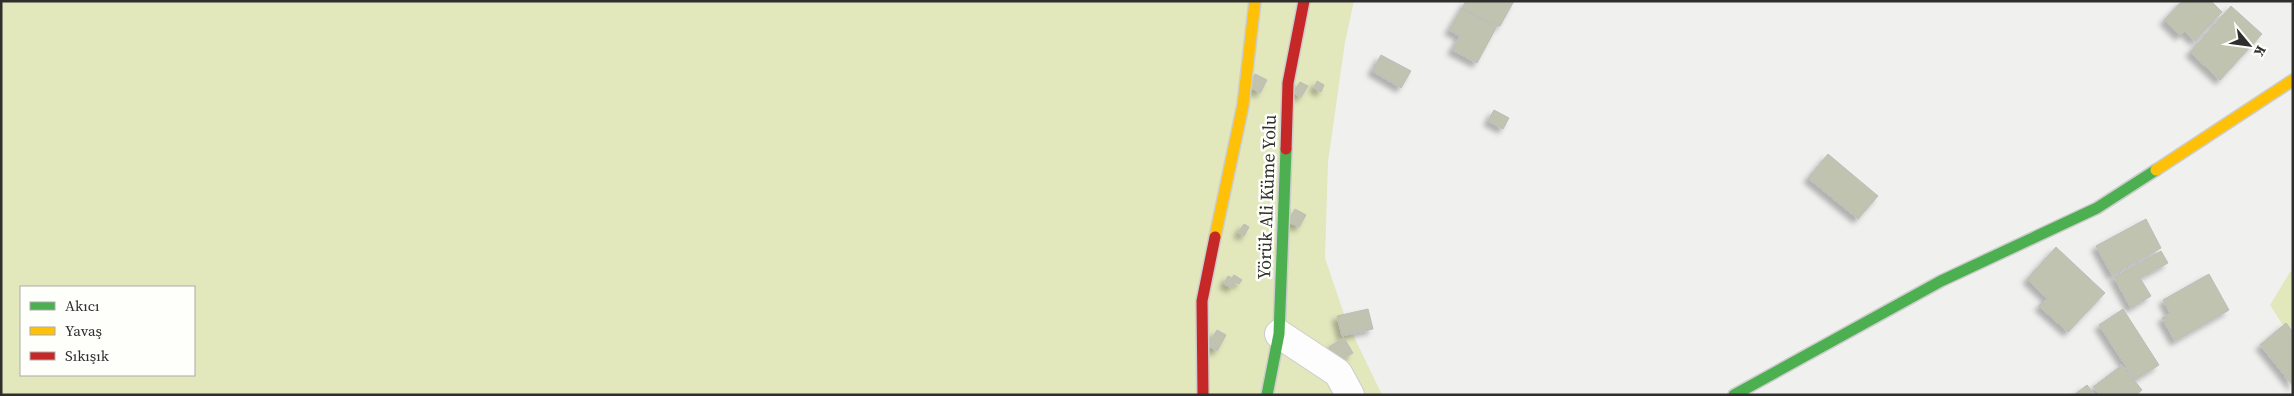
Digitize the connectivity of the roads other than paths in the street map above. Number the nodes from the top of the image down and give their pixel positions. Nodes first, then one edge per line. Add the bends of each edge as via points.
1 (1255, 1) edge
2 (1304, 1) edge
3 (2293, 80) edge
4 (1279, 334) junction
5 (1203, 395) edge
6 (1267, 395) edge
7 (1350, 395) edge
8 (1734, 395) edge

1 - 5 street via 1243,105 1202,301
2 - 4 street, Yörük Ali Küme Yolu via 1288,83
3 - 8 street via 2097,208 1941,280
4 - 6 street, Yörük Ali Küme Yolu
4 - 7 street via 1338,373

